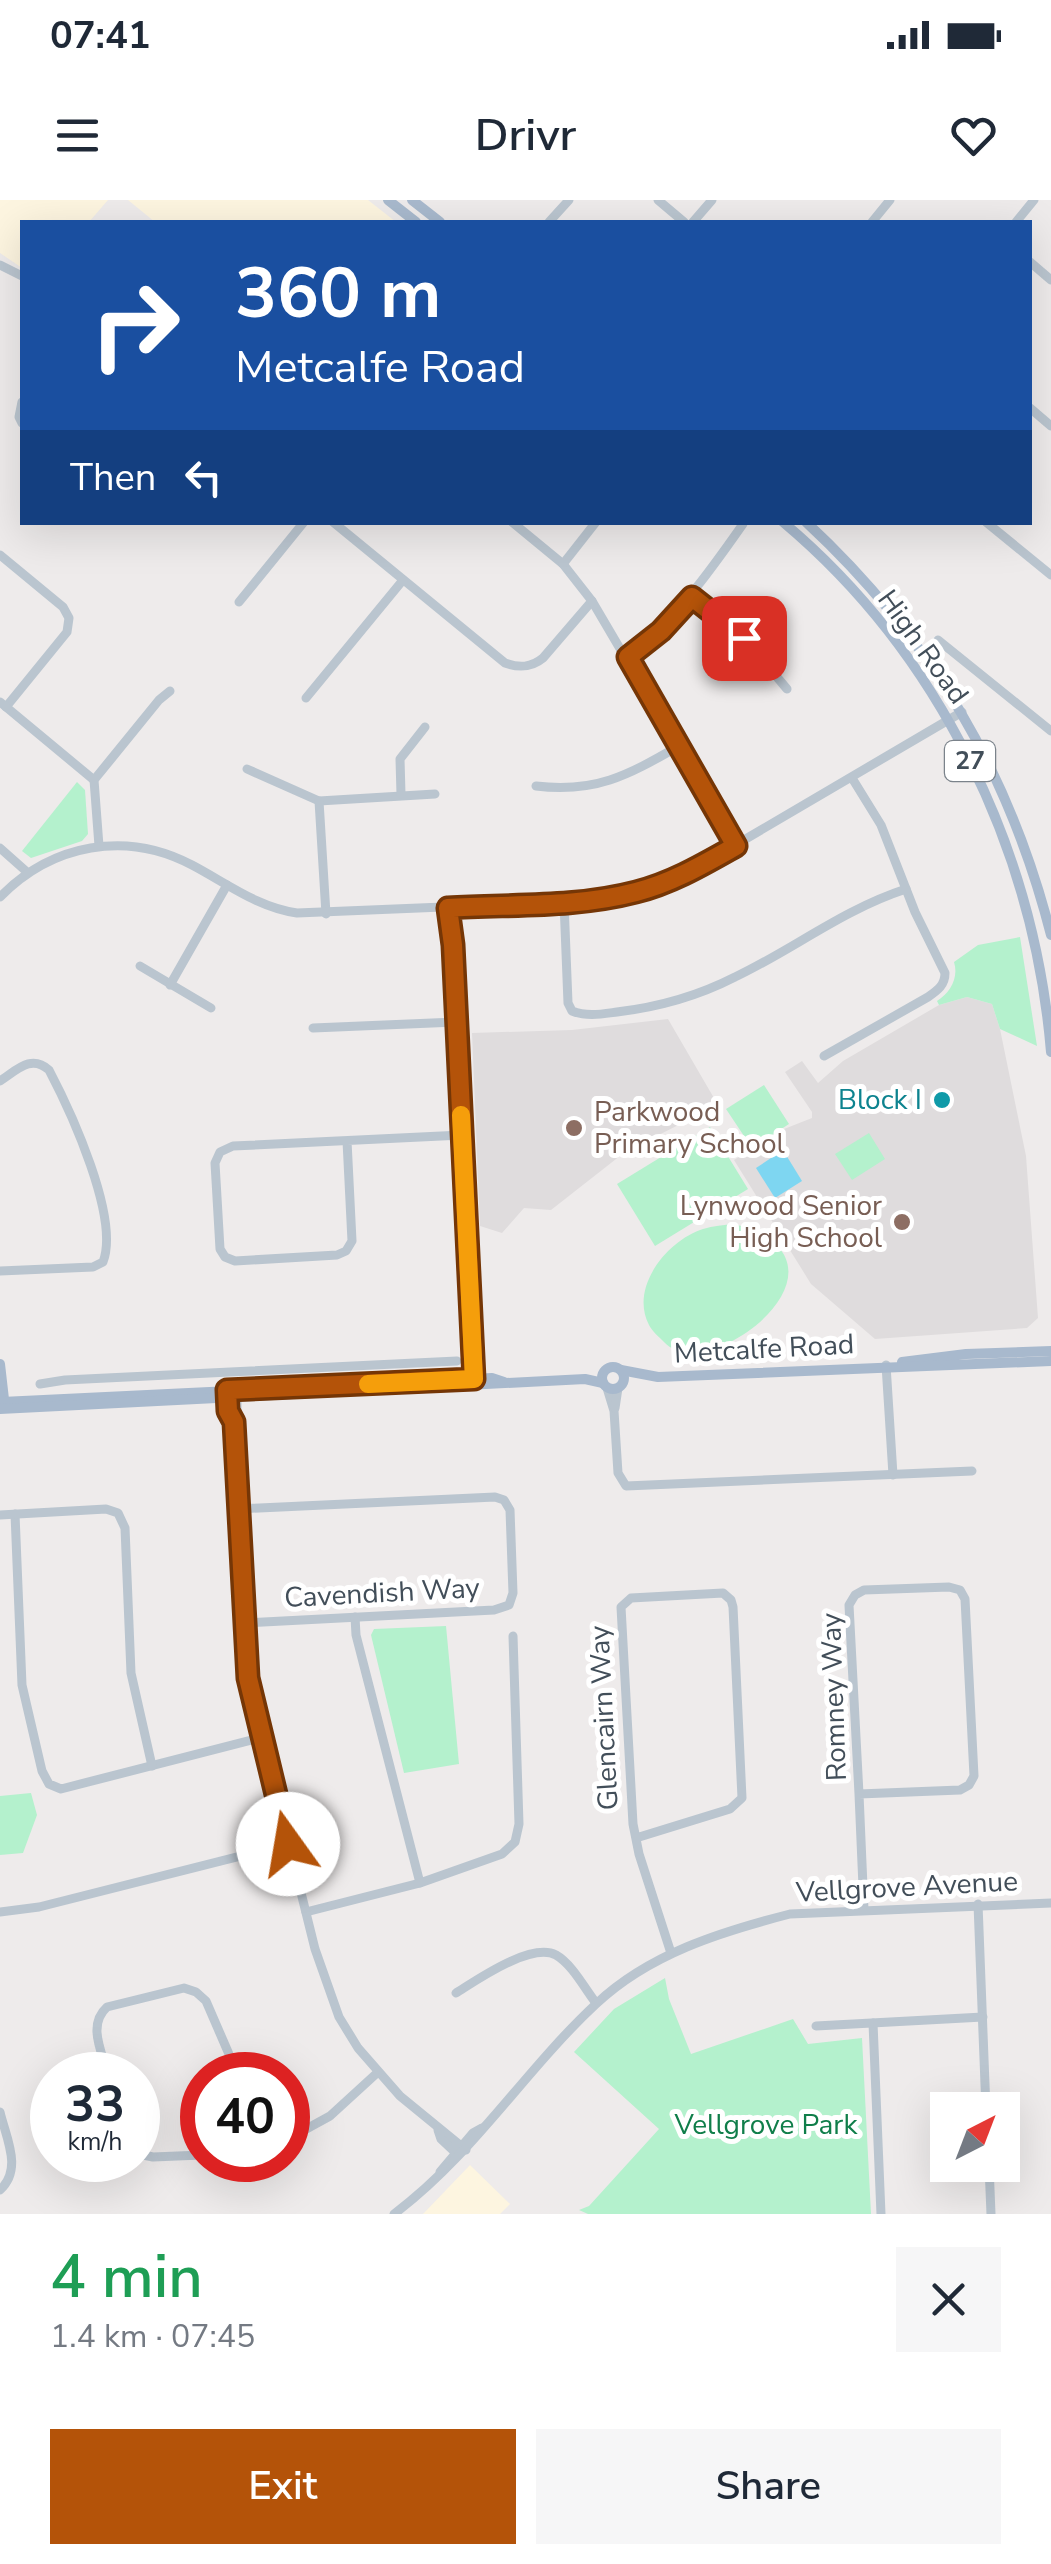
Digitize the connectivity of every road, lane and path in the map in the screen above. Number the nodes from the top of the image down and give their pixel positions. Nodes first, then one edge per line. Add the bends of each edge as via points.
1 (388, 200) edge
2 (412, 200) edge
3 (569, 200) edge
4 (658, 200) edge
5 (712, 200) edge
6 (890, 200) edge
7 (1034, 200) edge
8 (413, 220) edge
9 (437, 220) edge
10 (551, 220) edge
11 (682, 220) edge
12 (694, 220) edge
13 (874, 220) edge
14 (1018, 220) edge
15 (1032, 264) edge
16 (1051, 280) edge
17 (1032, 410) edge
18 (1051, 426) edge
19 (302, 525) edge
20 (337, 525) edge
21 (516, 525) edge
22 (594, 525) edge
23 (743, 525) edge
24 (786, 525) edge
25 (809, 525) edge
26 (990, 525) edge
27 (0, 555) edge
28 (563, 564) junction
29 (1051, 575) edge
30 (403, 580) junction
31 (692, 597) junction
32 (592, 601) junction
33 (239, 602) dead end
34 (938, 640) dead end
35 (628, 657) junction
36 (786, 689) dead end
37 (170, 691) dead end
38 (306, 698) dead end
39 (3, 704) edge
40 (962, 712) junction
41 (948, 720) junction
42 (424, 727) dead end
43 (1051, 731) edge
44 (677, 747) junction
45 (247, 769) dead end
46 (852, 778) junction
47 (94, 780) junction
48 (536, 786) dead end
49 (402, 794) junction
50 (435, 794) dead end
51 (319, 801) junction
52 (99, 846) junction
53 (736, 846) junction
54 (0, 848) edge
55 (27, 872) junction
56 (227, 886) junction
57 (906, 889) junction
58 (0, 896) edge
59 (564, 902) junction
60 (451, 908) junction
61 (326, 914) junction
62 (1051, 935) edge
63 (140, 966) dead end
64 (170, 984) junction
65 (211, 1008) dead end
66 (456, 1022) junction
67 (313, 1028) dead end
68 (1051, 1052) edge
69 (824, 1056) dead end
70 (0, 1081) edge
71 (462, 1135) junction
72 (347, 1141) junction
73 (0, 1271) edge
74 (1051, 1351) edge
75 (1051, 1360) edge
76 (457, 1361) dead end
77 (0, 1364) edge
78 (886, 1365) junction
79 (278, 1370) junction
80 (621, 1370) junction
81 (644, 1376) junction
82 (474, 1383) junction
83 (610, 1383) junction
84 (40, 1384) dead end
85 (278, 1392) junction
86 (232, 1394) junction
87 (2, 1405) edge
88 (972, 1471) dead end
89 (893, 1475) junction
90 (237, 1508) junction
91 (0, 1514) edge
92 (15, 1514) junction
93 (355, 1617) junction
94 (242, 1622) junction
95 (512, 1636) dead end
96 (263, 1737) junction
97 (152, 1766) junction
98 (859, 1794) junction
99 (636, 1838) junction
100 (288, 1844) junction
101 (420, 1883) junction
102 (1051, 1902) edge
103 (978, 1904) junction
104 (864, 1910) junction
105 (0, 1912) edge
106 (306, 1912) junction
107 (671, 1954) junction
108 (456, 1993) dead end
109 (596, 2003) junction
110 (983, 2017) junction
111 (873, 2023) junction
112 (816, 2026) dead end
113 (102, 2052) edge
114 (228, 2052) edge
115 (377, 2073) junction
116 (985, 2092) edge
117 (0, 2112) edge
118 (310, 2127) edge
119 (461, 2151) junction
120 (990, 2182) edge
121 (0, 2190) edge
122 (394, 2214) edge
123 (881, 2214) edge
124 (991, 2214) edge

1 - 8 main road
2 - 9 main road
3 - 10 street
4 - 11 street
5 - 12 street
6 - 13 street
7 - 14 street
15 - 16 street
17 - 18 street
19 - 33 street
20 - 30 street
21 - 28 street
22 - 28 street
23 - 31 street
24 - 41 main road, High Road / 27 via 867,605
25 - 40 main road, High Road / 27 via 881,598
26 - 29 street
27 - 39 street via 70,618 67,632
28 - 32 street
30 - 32 street via 516,667 543,658
30 - 38 street
31 - 35 street
31 - 36 street via 744,638
32 - 35 street
34 - 43 street
35 - 44 street
37 - 47 street
39 - 47 street
40 - 41 street
40 - 62 main road, High Road / 27 via 1021,832
41 - 46 street
41 - 68 main road, High Road / 27 via 1021,888
42 - 49 street via 400,759
44 - 48 street via 613,782
44 - 53 street
45 - 51 street
46 - 53 street
46 - 57 street
47 - 52 street
49 - 50 street
49 - 51 street
51 - 61 street
52 - 55 street
52 - 56 street via 170,855
53 - 59 street via 636,892
54 - 55 street
55 - 58 street
56 - 61 street via 279,910
56 - 64 street
57 - 59 street via 854,908 694,994 591,1015 572,1011 568,1003
57 - 69 street via 945,980 928,997
59 - 60 street
60 - 61 street
60 - 66 street
63 - 64 street
64 - 65 street
66 - 67 street
66 - 71 street
70 - 73 street via 28,1062 49,1070 86,1146 108,1250 93,1268
71 - 72 street
71 - 82 street
72 - 72 street via 220,1152 215,1164 225,1257 346,1251 352,1242
74 - 78 main road, Metcalfe Road
75 - 78 main road, Metcalfe Road
76 - 79 street
77 - 87 main road
78 - 81 main road, Metcalfe Road
78 - 89 street
79 - 84 street
79 - 85 street
80 - 81 main road, Metcalfe Road
80 - 83 main road via 624,1376
80 - 83 main road, Metcalfe Road via 612,1366
81 - 83 main road, Metcalfe Road
82 - 83 main road, Metcalfe Road
82 - 85 main road, Metcalfe Road
83 - 89 street via 618,1473 626,1486
85 - 86 main road, Metcalfe Road
86 - 87 main road, Metcalfe Road
86 - 90 street
88 - 89 street
90 - 93 street, Cavendish Way via 504,1500 510,1510 509,1605
90 - 94 street
91 - 92 street
92 - 97 street via 118,1514 125,1528 131,1674
92 - 97 street via 22,1685 42,1772 61,1788
93 - 94 street, Cavendish Way
93 - 101 street
94 - 96 street
95 - 101 street via 515,1842 502,1854
96 - 97 street
96 - 100 street
98 - 98 street, Romney Way via 854,1595 960,1590 974,1776 960,1790
98 - 104 street, Romney Way
99 - 99 street, Glencairn Way via 622,1605 631,1598 723,1593 733,1607 742,1798 730,1810
99 - 107 street, Glencairn Way
100 - 105 street
100 - 106 street
101 - 106 street
102 - 103 street, Vellgrove Avenue
103 - 104 street, Vellgrove Avenue
103 - 110 street
104 - 107 street, Vellgrove Avenue via 790,1914
106 - 115 street via 339,2017
107 - 109 street, Vellgrove Avenue
108 - 109 street via 501,1966 542,1952 564,1961
109 - 119 street, Vellgrove Avenue
110 - 111 street
110 - 116 street
111 - 112 street
111 - 123 street
113 - 114 street via 96,2028 108,2006 184,1988 206,2001
115 - 118 street
115 - 119 street
117 - 121 street via 14,2167
119 - 122 street, Vellgrove Avenue
120 - 124 street

